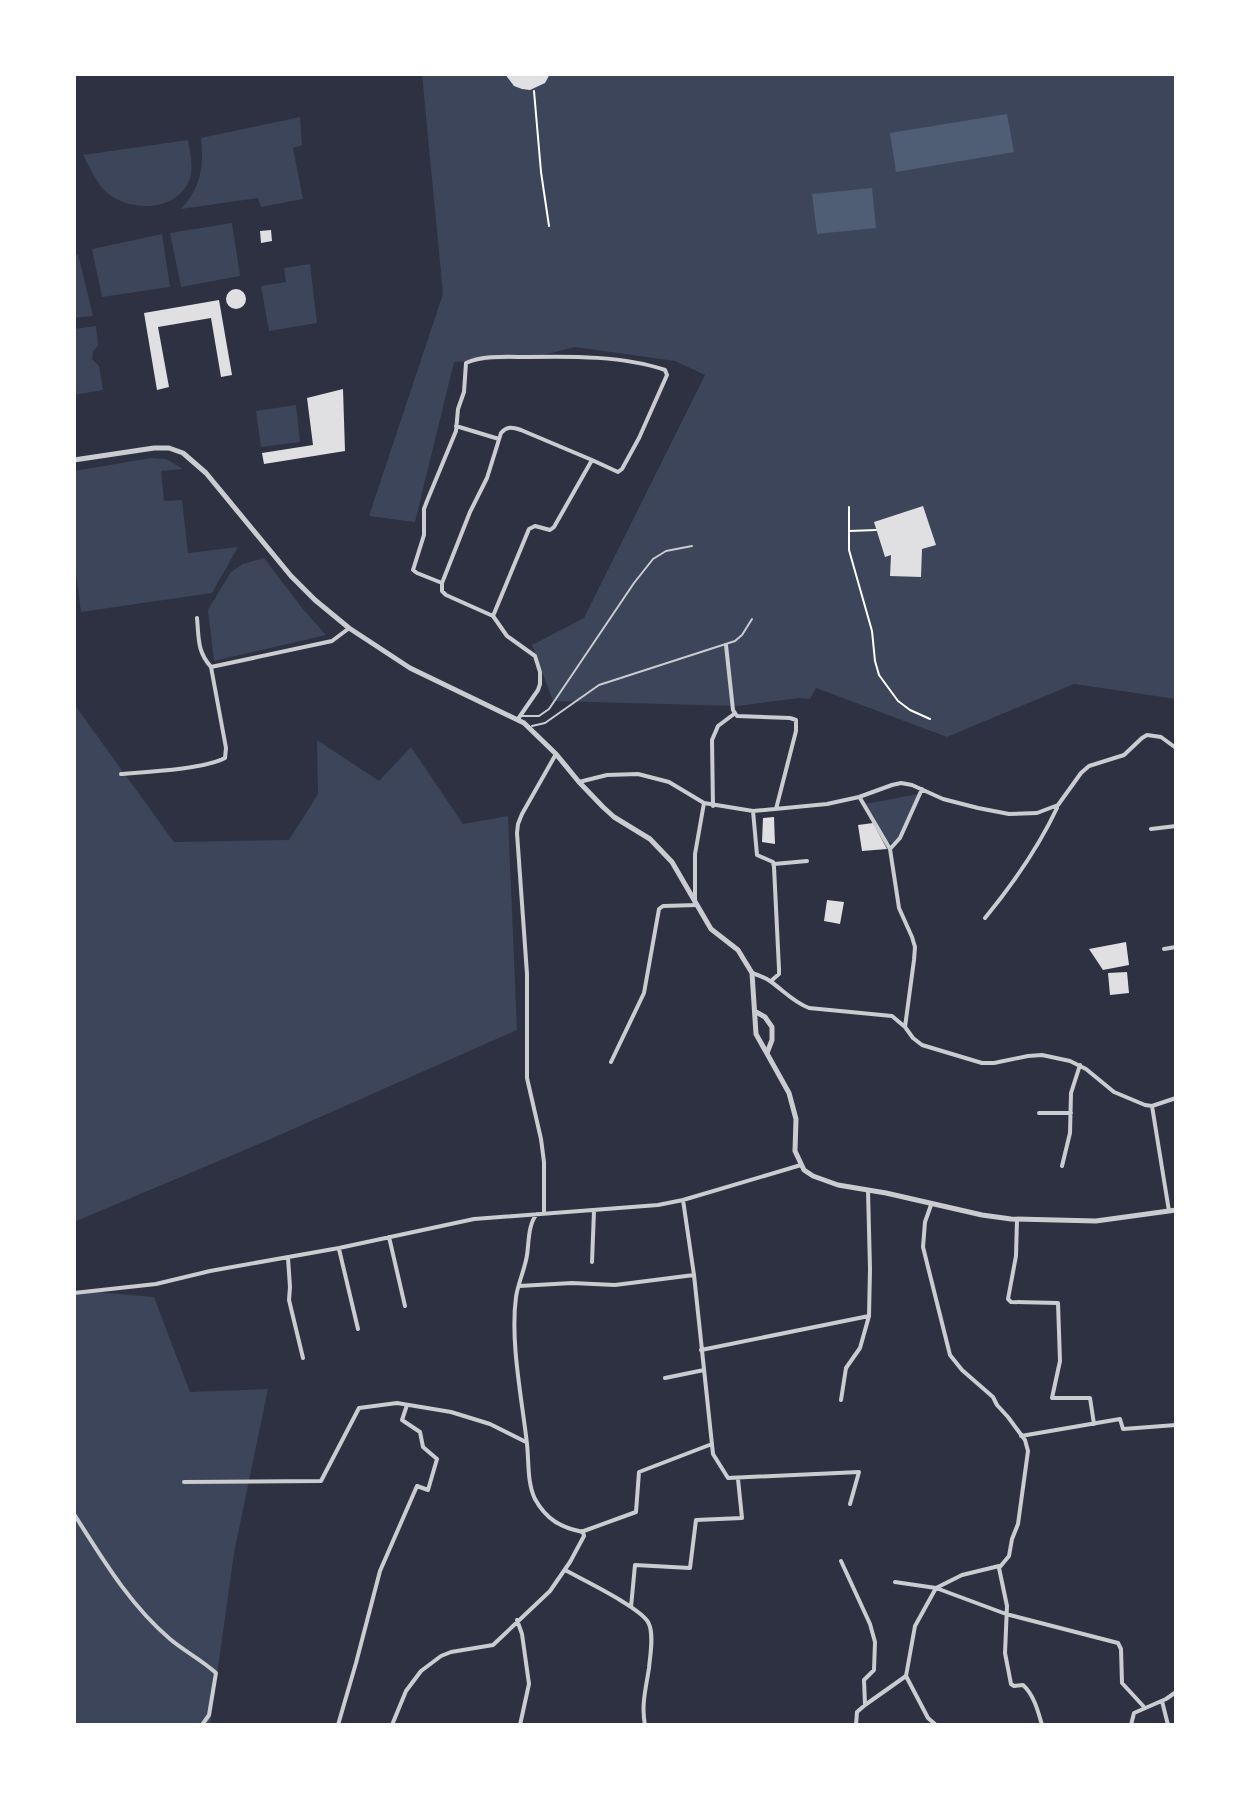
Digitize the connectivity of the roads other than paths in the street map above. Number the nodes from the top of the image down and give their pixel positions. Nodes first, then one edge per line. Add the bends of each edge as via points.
1 (456, 426) junction
2 (499, 439) junction
3 (74, 460) edge
4 (592, 460) junction
5 (692, 546) dead end
6 (442, 583) junction
7 (493, 616) junction
8 (197, 618) dead end
9 (752, 619) dead end
10 (349, 628) junction
11 (726, 645) junction
12 (211, 667) junction
13 (735, 713) junction
14 (519, 717) junction
15 (529, 726) junction
16 (1176, 748) edge
17 (556, 754) junction
18 (121, 774) dead end
19 (579, 782) junction
20 (922, 789) junction
21 (859, 797) junction
22 (704, 803) junction
23 (1058, 805) junction
24 (713, 806) junction
25 (776, 809) junction
26 (753, 811) junction
27 (1176, 826) edge
28 (1151, 829) dead end
29 (890, 849) junction
30 (807, 861) dead end
31 (774, 864) junction
32 (696, 902) junction
33 (985, 918) dead end
34 (1176, 947) edge
35 (1164, 949) dead end
36 (752, 973) junction
37 (771, 982) junction
38 (756, 1012) junction
39 (905, 1027) junction
40 (767, 1053) junction
41 (611, 1062) dead end
42 (1080, 1065) junction
43 (1176, 1098) edge
44 (1152, 1106) junction
45 (1039, 1113) dead end
46 (1071, 1113) junction
47 (801, 1165) junction
48 (1062, 1166) dead end
49 (868, 1190) junction
50 (683, 1200) junction
51 (931, 1205) junction
52 (594, 1211) junction
53 (1173, 1211) edge
54 (537, 1214) junction
55 (544, 1214) junction
56 (1017, 1219) junction
57 (389, 1237) junction
58 (339, 1248) junction
59 (288, 1258) junction
60 (592, 1262) dead end
61 (694, 1275) junction
62 (519, 1286) junction
63 (74, 1293) edge
64 (405, 1306) dead end
65 (869, 1316) junction
66 (358, 1329) dead end
67 (701, 1350) junction
68 (303, 1358) dead end
69 (704, 1370) junction
70 (665, 1378) dead end
71 (841, 1400) dead end
72 (407, 1405) junction
73 (1094, 1424) junction
74 (1176, 1425) edge
75 (1021, 1436) junction
76 (526, 1442) junction
77 (712, 1444) junction
78 (738, 1478) junction
79 (184, 1482) dead end
80 (850, 1504) dead end
81 (74, 1514) edge
82 (581, 1532) junction
83 (841, 1561) dead end
84 (999, 1566) junction
85 (565, 1570) junction
86 (895, 1582) dead end
87 (936, 1588) junction
88 (631, 1607) junction
89 (1006, 1614) junction
90 (517, 1620) junction
91 (906, 1676) junction
92 (1176, 1692) edge
93 (1162, 1701) junction
94 (865, 1705) junction
95 (1145, 1708) junction
96 (202, 1725) edge
97 (338, 1725) edge
98 (392, 1725) edge
99 (520, 1725) edge
100 (645, 1725) edge
101 (856, 1725) edge
102 (936, 1725) edge
103 (1042, 1725) edge
104 (1131, 1725) edge
105 (1168, 1725) edge

1 - 2 street
1 - 4 street via 466,363 475,359 592,357 665,370 622,469 618,472
1 - 6 street via 424,509 424,535 413,570
2 - 4 street via 512,428
2 - 6 street
3 - 10 street via 154,448 183,453 206,473 291,576
4 - 7 street via 554,527 529,529
5 - 14 lane via 653,559 549,709 539,716
6 - 7 street via 446,595
7 - 14 street via 507,636 532,652 540,672 538,690
8 - 12 street via 201,654
9 - 11 lane via 742,635
10 - 12 street via 332,641
10 - 14 street via 410,668
11 - 13 street
11 - 15 lane via 599,685 545,723
12 - 18 street via 225,758
13 - 24 street via 718,726 712,740
13 - 25 street via 796,720
14 - 15 street
15 - 17 street
16 - 23 street via 1147,735 1124,755 1089,766
17 - 19 street
17 - 55 street via 517,833 527,974 527,1078 544,1162
19 - 22 street via 638,774 669,782
19 - 32 street via 614,817 650,839 672,862
20 - 21 street via 901,783
20 - 23 street via 1009,814 1037,813
20 - 29 street
21 - 25 street
21 - 29 street
22 - 24 street
22 - 32 street via 695,854
23 - 33 street via 1025,865
24 - 26 street
25 - 26 street
26 - 31 street via 757,855
27 - 28 street
29 - 39 street via 899,908 915,947
30 - 31 street
31 - 37 street via 779,974
32 - 36 street via 711,929 738,950
32 - 41 street via 658,911 644,993
34 - 35 street
36 - 37 street
36 - 38 street
37 - 39 street via 809,1008 884,1015
38 - 40 street via 756,1034
38 - 40 street via 772,1027
39 - 42 street via 922,1045 982,1063 1042,1055
40 - 47 street via 794,1109 795,1151
42 - 44 street via 1114,1092
42 - 46 street
43 - 44 street
44 - 53 street
45 - 46 street
46 - 48 street
47 - 49 street via 824,1181
47 - 50 street
49 - 51 street
49 - 65 street
50 - 52 street
50 - 61 street
51 - 56 street
51 - 75 street via 923,1247 950,1355 993,1397
52 - 55 street
52 - 60 street
53 - 56 street via 1096,1221
54 - 55 street
54 - 57 street via 474,1219
54 - 62 street
56 - 73 street via 1008,1299 1058,1303 1060,1361 1052,1398 1090,1398
57 - 58 street
57 - 64 street
58 - 59 street
58 - 66 street
59 - 63 street via 156,1284
59 - 68 street via 289,1300
61 - 62 street via 615,1285
61 - 67 street
62 - 76 street via 516,1332
65 - 67 street
65 - 71 street via 860,1348 846,1368
67 - 69 street
69 - 70 street
69 - 77 street
72 - 76 street via 490,1424
72 - 79 street via 359,1408 321,1481
72 - 97 street via 402,1420 420,1432 423,1447 437,1459 428,1490 417,1486 385,1556
73 - 74 street via 1120,1419 1123,1429
73 - 75 street
75 - 84 street via 1028,1451 1018,1524 1009,1556
76 - 82 street via 531,1489 540,1507 558,1525
77 - 78 street via 728,1478
77 - 82 street via 639,1472 636,1512
78 - 80 street via 859,1472
78 - 88 street via 742,1518 696,1520 690,1568 635,1565
81 - 96 street via 131,1599 170,1639 214,1671 209,1715
82 - 85 street via 584,1536
83 - 94 street via 875,1642 874,1670 864,1680
84 - 87 street
84 - 89 street
85 - 88 street
85 - 90 street via 542,1600
86 - 87 street
87 - 89 street
87 - 91 street via 915,1626
88 - 100 street via 647,1619 651,1630
89 - 95 street via 1118,1643 1122,1683
89 - 103 street via 1011,1684 1027,1689
90 - 98 street via 493,1645 451,1652 421,1671
90 - 99 street via 529,1684
91 - 94 street
91 - 102 street
92 - 93 street
93 - 95 street
93 - 105 street
94 - 101 street via 857,1712
95 - 104 street via 1134,1713

